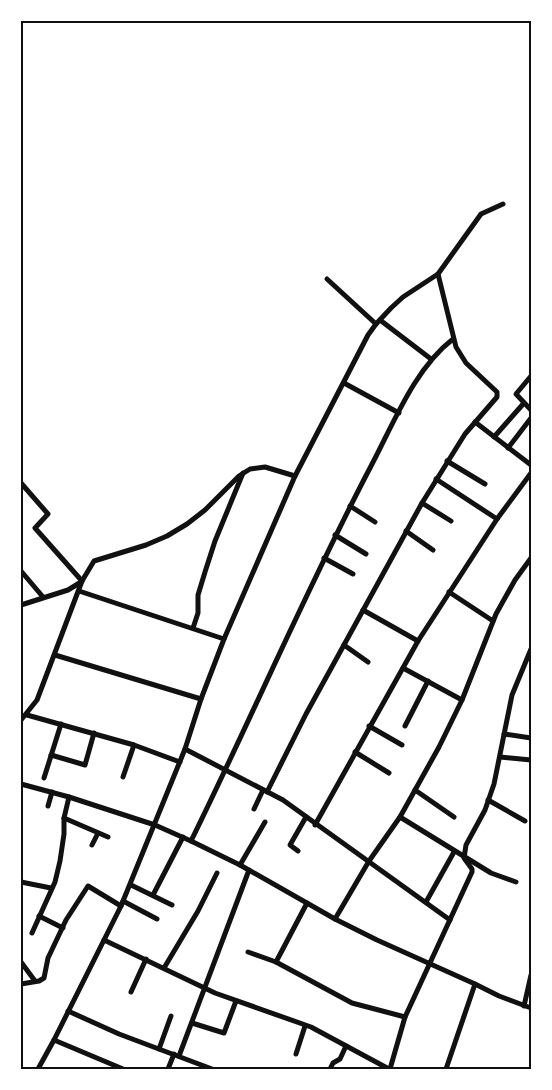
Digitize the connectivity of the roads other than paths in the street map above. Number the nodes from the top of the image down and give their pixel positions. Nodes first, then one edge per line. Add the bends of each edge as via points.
1 (503, 204) dead end
2 (438, 274) junction
3 (327, 279) dead end
4 (378, 322) junction
5 (453, 338) junction
6 (432, 359) junction
7 (531, 376) edge
8 (344, 383) junction
9 (524, 403) junction
10 (531, 410) edge
11 (399, 413) junction
12 (531, 418) edge
13 (475, 422) junction
14 (494, 437) junction
15 (508, 448) junction
16 (447, 461) junction
17 (531, 465) edge
18 (243, 472) junction
19 (531, 473) edge
20 (295, 476) junction
21 (436, 479) junction
22 (21, 483) edge
23 (485, 484) dead end
24 (422, 503) junction
25 (350, 506) junction
26 (497, 518) junction
27 (451, 521) dead end
28 (376, 522) dead end
29 (406, 531) junction
30 (335, 535) junction
31 (433, 550) dead end
32 (366, 554) dead end
33 (324, 558) junction
34 (531, 558) edge
35 (21, 571) edge
36 (353, 574) dead end
37 (82, 581) junction
38 (79, 591) junction
39 (449, 592) junction
40 (43, 597) junction
41 (21, 604) edge
42 (363, 610) junction
43 (493, 621) junction
44 (193, 628) junction
45 (224, 639) junction
46 (418, 641) junction
47 (344, 645) junction
48 (531, 649) edge
49 (55, 655) junction
50 (368, 662) dead end
51 (403, 668) junction
52 (428, 681) junction
53 (201, 699) junction
54 (462, 700) junction
55 (27, 715) junction
56 (21, 720) edge
57 (61, 724) junction
58 (369, 726) junction
59 (405, 726) dead end
60 (94, 733) junction
61 (504, 734) junction
62 (531, 738) edge
63 (402, 744) dead end
64 (134, 745) junction
65 (185, 749) junction
66 (355, 752) junction
67 (51, 755) junction
68 (500, 757) junction
69 (531, 760) edge
70 (180, 762) junction
71 (226, 770) junction
72 (389, 773) dead end
73 (123, 777) dead end
74 (44, 778) dead end
75 (21, 784) edge
76 (415, 790) junction
77 (265, 791) junction
78 (52, 792) junction
79 (69, 797) junction
80 (488, 800) junction
81 (48, 806) dead end
82 (254, 809) dead end
83 (306, 817) junction
84 (454, 817) dead end
85 (64, 818) junction
86 (400, 818) junction
87 (525, 821) dead end
88 (265, 822) dead end
89 (315, 825) junction
90 (155, 826) junction
91 (98, 832) junction
92 (108, 837) dead end
93 (182, 837) junction
94 (191, 840) junction
95 (92, 845) dead end
96 (298, 851) dead end
97 (454, 852) junction
98 (464, 858) junction
99 (369, 861) junction
100 (240, 865) junction
101 (249, 870) junction
102 (217, 873) dead end
103 (21, 882) edge
104 (516, 882) dead end
105 (130, 885) junction
106 (51, 888) junction
107 (153, 895) junction
108 (426, 902) junction
109 (307, 903) junction
110 (122, 904) junction
111 (172, 905) dead end
112 (39, 916) junction
113 (157, 919) dead end
114 (336, 919) junction
115 (450, 920) junction
116 (63, 928) junction
117 (32, 933) dead end
118 (104, 940) junction
119 (248, 952) dead end
120 (146, 959) junction
121 (21, 962) edge
122 (276, 962) junction
123 (429, 964) junction
124 (164, 968) junction
125 (531, 975) edge
126 (36, 981) junction
127 (21, 984) edge
128 (475, 984) junction
129 (204, 988) junction
130 (131, 992) dead end
131 (236, 1001) junction
132 (524, 1006) junction
133 (531, 1008) edge
134 (68, 1011) junction
135 (171, 1016) dead end
136 (405, 1017) junction
137 (192, 1023) junction
138 (305, 1026) junction
139 (54, 1040) junction
140 (346, 1046) junction
141 (159, 1049) junction
142 (296, 1054) dead end
143 (176, 1055) junction
144 (38, 1069) edge
145 (123, 1069) edge
146 (168, 1069) edge
147 (212, 1069) edge
148 (330, 1069) edge
149 (389, 1069) edge
150 (446, 1069) edge

1 - 2 street via 481,214
2 - 4 street via 403,297
2 - 5 street
3 - 4 street
4 - 6 street
4 - 8 street
5 - 6 street
5 - 13 street via 466,363 497,392 496,399
6 - 11 street
7 - 9 street via 516,394
8 - 11 street
8 - 20 street
9 - 10 street
9 - 14 street
11 - 25 street
12 - 15 street
13 - 14 street
13 - 16 street
14 - 15 street
15 - 17 street
16 - 21 street
16 - 23 street
18 - 20 street via 265,467
18 - 37 street via 187,524 146,545 94,561
18 - 44 street via 205,572
19 - 26 street
20 - 45 street
21 - 24 street
21 - 26 street
22 - 37 street via 48,514 35,528
24 - 27 street
24 - 29 street
25 - 28 street
25 - 30 street
26 - 39 street
29 - 31 street
29 - 42 street
30 - 32 street
30 - 33 street
33 - 36 street
33 - 71 street
34 - 43 street
35 - 40 street
37 - 38 street
37 - 40 street via 68,590
38 - 44 street
38 - 49 street
39 - 43 street
39 - 46 street
40 - 41 street
42 - 46 street
42 - 47 street
43 - 54 street
44 - 45 street
45 - 53 street
46 - 51 street
47 - 50 street
47 - 77 street
48 - 61 street via 512,695
49 - 53 street
49 - 55 street via 37,700
51 - 52 street
51 - 58 street
52 - 54 street
52 - 59 street
53 - 65 street
54 - 76 street
55 - 56 street
55 - 57 street
57 - 60 street
57 - 67 street
58 - 63 street
58 - 66 street
60 - 64 street
60 - 67 street via 85,765
61 - 62 street
61 - 68 street
64 - 70 street
64 - 73 street
65 - 70 street
65 - 71 street
66 - 72 street
66 - 89 street
67 - 74 street
68 - 69 street
68 - 80 street
70 - 90 street
71 - 77 street
71 - 94 street
75 - 78 street
76 - 84 street
76 - 86 street
77 - 82 street
77 - 83 street
78 - 79 street
78 - 81 street
79 - 85 street
79 - 90 street
80 - 87 street
80 - 98 street via 466,845
83 - 89 street
83 - 96 street via 290,845
85 - 91 street
85 - 106 street via 60,861
86 - 97 street
86 - 99 street
88 - 100 street
89 - 99 street
90 - 93 street
90 - 105 street
91 - 92 street
91 - 95 street
93 - 94 street
93 - 107 street
94 - 100 street
97 - 98 street
97 - 108 street
98 - 104 street
98 - 115 street via 472,872
99 - 108 street
99 - 114 street
100 - 101 street
101 - 109 street
101 - 129 street
102 - 124 street
103 - 106 street
105 - 107 street
105 - 110 street
106 - 112 street
107 - 111 street
108 - 115 street
109 - 114 street
109 - 122 street
110 - 113 street
110 - 116 street via 88,886
110 - 118 street
112 - 116 street
112 - 117 street
114 - 123 street
115 - 123 street
116 - 126 street via 46,962 44,978
118 - 120 street
118 - 134 street
119 - 122 street
120 - 124 street
120 - 130 street
121 - 126 street
122 - 136 street via 352,1003
123 - 128 street
123 - 136 street
124 - 129 street
125 - 132 street
126 - 127 street
128 - 132 street
128 - 150 street
129 - 131 street
129 - 137 street
131 - 137 street via 224,1033
131 - 138 street
132 - 133 street
134 - 139 street
134 - 141 street
135 - 141 street
136 - 149 street
137 - 143 street
138 - 140 street
138 - 142 street
139 - 144 street
139 - 145 street
140 - 148 street
140 - 149 street
141 - 143 street
143 - 146 street
143 - 147 street

